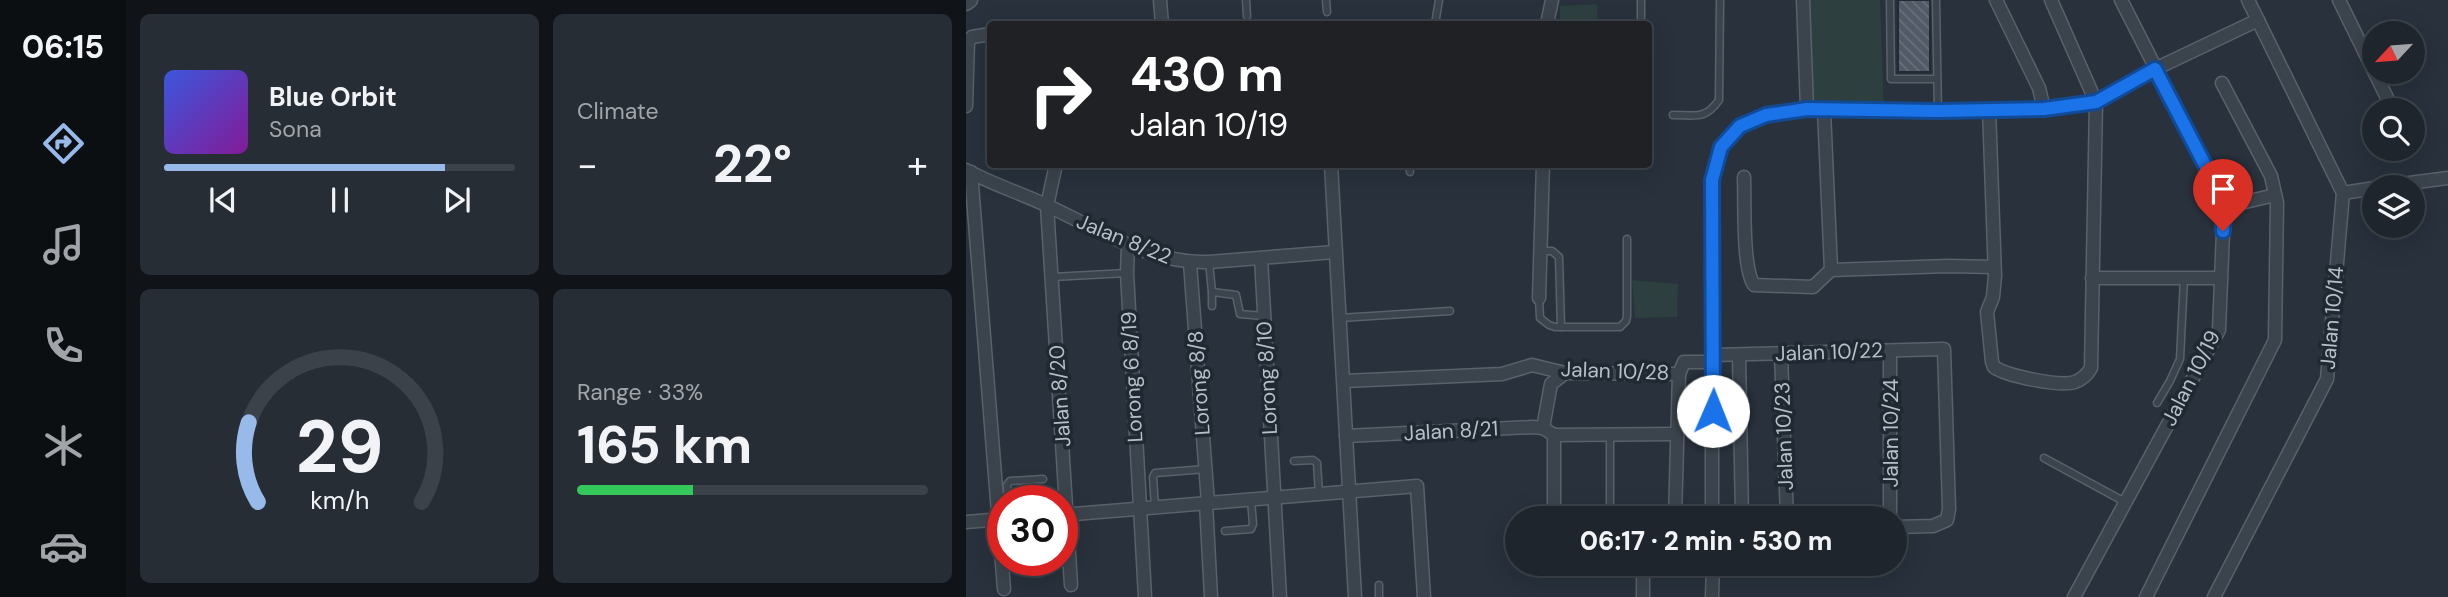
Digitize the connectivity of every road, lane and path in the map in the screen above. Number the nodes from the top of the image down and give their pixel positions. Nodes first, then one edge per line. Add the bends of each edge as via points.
1 (970, 0) edge
2 (1160, 0) edge
3 (1246, 0) edge
4 (1326, 0) edge
5 (1439, 0) edge
6 (1552, 0) edge
7 (1642, 0) edge
8 (1720, 0) edge
9 (1803, 0) edge
10 (1890, 0) edge
11 (1936, 0) edge
12 (1996, 0) edge
13 (2051, 0) edge
14 (2121, 0) edge
15 (2248, 0) edge
16 (2339, 0) edge
17 (966, 3) edge
18 (1326, 12) dead end
19 (1247, 16) dead end
20 (1162, 21) edge
21 (1436, 21) edge
22 (1548, 21) edge
23 (1641, 21) edge
24 (2260, 25) junction
25 (987, 34) edge
26 (2155, 69) junction
27 (1937, 79) junction
28 (2222, 83) dead end
29 (2387, 98) edge
30 (2096, 102) junction
31 (966, 106) edge
32 (1807, 109) junction
33 (2044, 109) junction
34 (1824, 110) junction
35 (1989, 110) junction
36 (1938, 111) junction
37 (1673, 115) dead end
38 (1055, 168) edge
39 (1331, 168) edge
40 (1543, 168) edge
41 (969, 171) edge
42 (1744, 177) dead end
43 (2448, 178) edge
44 (2425, 181) edge
45 (2362, 190) edge
46 (2343, 193) junction
47 (2276, 195) junction
48 (1047, 206) junction
49 (2224, 207) junction
50 (1627, 239) dead end
51 (1128, 245) junction
52 (1540, 251) junction
53 (1335, 252) junction
54 (1261, 258) junction
55 (1209, 262) junction
56 (1190, 263) junction
57 (1994, 267) junction
58 (1831, 270) junction
59 (1127, 273) junction
60 (1052, 277) junction
61 (2092, 278) junction
62 (2184, 278) junction
63 (2221, 278) junction
64 (1212, 292) junction
65 (1539, 298) joint
66 (1212, 306) dead end
67 (1450, 312) dead end
68 (1264, 316) junction
69 (1340, 318) junction
70 (1561, 327) junction
71 (1890, 351) junction
72 (1782, 354) junction
73 (1739, 355) junction
74 (1714, 359) junction
75 (1565, 373) junction
76 (1679, 374) junction
77 (1343, 381) junction
78 (2157, 403) dead end
79 (1549, 432) junction
80 (1676, 434) junction
81 (1346, 436) junction
82 (1610, 436) junction
83 (2044, 458) dead end
84 (1294, 461) dead end
85 (1206, 469) junction
86 (1043, 479) dead end
87 (998, 485) edge
88 (1007, 485) edge
89 (1063, 485) edge
90 (1349, 492) junction
91 (1319, 494) junction
92 (1273, 498) junction
93 (1251, 500) junction
94 (2126, 502) junction
95 (1207, 503) junction
96 (1554, 506) edge
97 (1610, 506) edge
98 (1675, 506) edge
99 (1712, 506) edge
100 (1742, 506) edge
101 (1787, 506) edge
102 (1892, 506) edge
103 (1155, 507) junction
104 (1140, 509) junction
105 (1078, 513) edge
106 (987, 520) edge
107 (966, 522) edge
108 (1907, 522) edge
109 (1225, 531) dead end
110 (1003, 576) edge
111 (1643, 576) edge
112 (1713, 576) edge
113 (1379, 585) dead end
114 (1004, 589) dead end
115 (1145, 597) edge
116 (1211, 597) edge
117 (1280, 597) edge
118 (1355, 597) edge
119 (1379, 597) edge
120 (1424, 597) edge
121 (1643, 597) edge
122 (1712, 597) edge
123 (2074, 597) edge
124 (2146, 597) edge
125 (2214, 597) edge

1 - 17 street
2 - 20 street
3 - 19 lane
4 - 18 lane
5 - 21 lane
6 - 22 street
7 - 23 lane
8 - 37 lane via 1719,100 1705,114
9 - 32 street
10 - 27 lane via 1891,79
11 - 27 lane
12 - 33 street via 2039,88
13 - 30 street
14 - 26 street, Jalan 10/19
15 - 24 street
16 - 29 street
24 - 26 street
24 - 46 street
25 - 31 street via 968,41
26 - 30 street
26 - 49 street, Jalan 10/19
27 - 36 lane
28 - 47 street via 2271,176
30 - 33 street
30 - 61 street
32 - 34 street
32 - 74 street via 1766,115 1740,126 1721,147 1712,180
33 - 35 street
34 - 36 street
34 - 58 street
35 - 36 street
35 - 57 street
38 - 48 street, Jalan 8/20
39 - 53 street
40 - 52 street
41 - 48 street, Jalan 8/22
41 - 87 street
42 - 58 street via 1747,261 1754,285 1813,287
43 - 44 street
45 - 46 street
46 - 125 street, Jalan 10/14 via 2327,379
47 - 49 street
47 - 124 street via 2275,340
48 - 51 street, Jalan 8/22
48 - 60 street, Jalan 8/20
49 - 63 street, Jalan 10/19
50 - 70 lane via 1624,325
51 - 56 street, Jalan 8/22
51 - 59 street, Lorong 6 8/19
52 - 65 street
52 - 70 lane via 1552,251 1559,257
53 - 54 street, Jalan 8/22
53 - 69 street
54 - 55 street, Jalan 8/22
54 - 68 street, Lorong 8/10
55 - 56 street, Jalan 8/22
55 - 64 lane
56 - 85 street, Lorong 8/8
57 - 58 street
57 - 61 street via 1994,291 1987,312 1994,367 2067,384 2084,378 2091,368
59 - 60 lane
59 - 104 street, Lorong 6 8/19
60 - 89 street, Jalan 8/20
61 - 62 street
62 - 63 street
62 - 78 lane via 2180,359
63 - 94 street, Jalan 10/19 via 2219,330
64 - 66 lane
64 - 68 lane via 1236,295 1240,314
65 - 70 lane via 1542,320
67 - 69 lane
68 - 92 street, Lorong 8/10
69 - 77 street
71 - 72 street, Jalan 10/22
71 - 102 street, Jalan 10/24
71 - 108 street, Jalan 10/22 via 1944,349 1950,509 1947,520 1933,526
72 - 73 street, Jalan 10/22
72 - 101 street, Jalan 10/23
73 - 74 street, Jalan 10/22
73 - 100 street
74 - 76 street, Jalan 10/28 via 1684,362
74 - 99 street
75 - 76 street, Jalan 10/28
75 - 77 street, Jalan 10/28 via 1532,365 1502,374
75 - 79 street via 1551,384
76 - 80 street
77 - 81 street
79 - 81 street, Jalan 8/21
79 - 82 street, Jalan 8/21
79 - 96 street
80 - 82 street, Jalan 8/21
80 - 98 street
81 - 90 street
82 - 97 lane
83 - 94 lane
84 - 91 lane via 1317,463
85 - 95 street, Lorong 8/8
85 - 103 lane via 1155,473
86 - 88 lane
90 - 91 street
90 - 118 street
90 - 120 street via 1417,486
91 - 92 street
92 - 93 street
92 - 117 street, Lorong 8/10
93 - 95 street
93 - 109 lane via 1251,529
94 - 123 street, Jalan 10/19
95 - 103 street
95 - 116 street, Lorong 8/8
103 - 104 street
104 - 105 street
104 - 115 street, Lorong 6 8/19
106 - 107 street
110 - 114 street
111 - 121 street
112 - 122 street
113 - 119 lane

